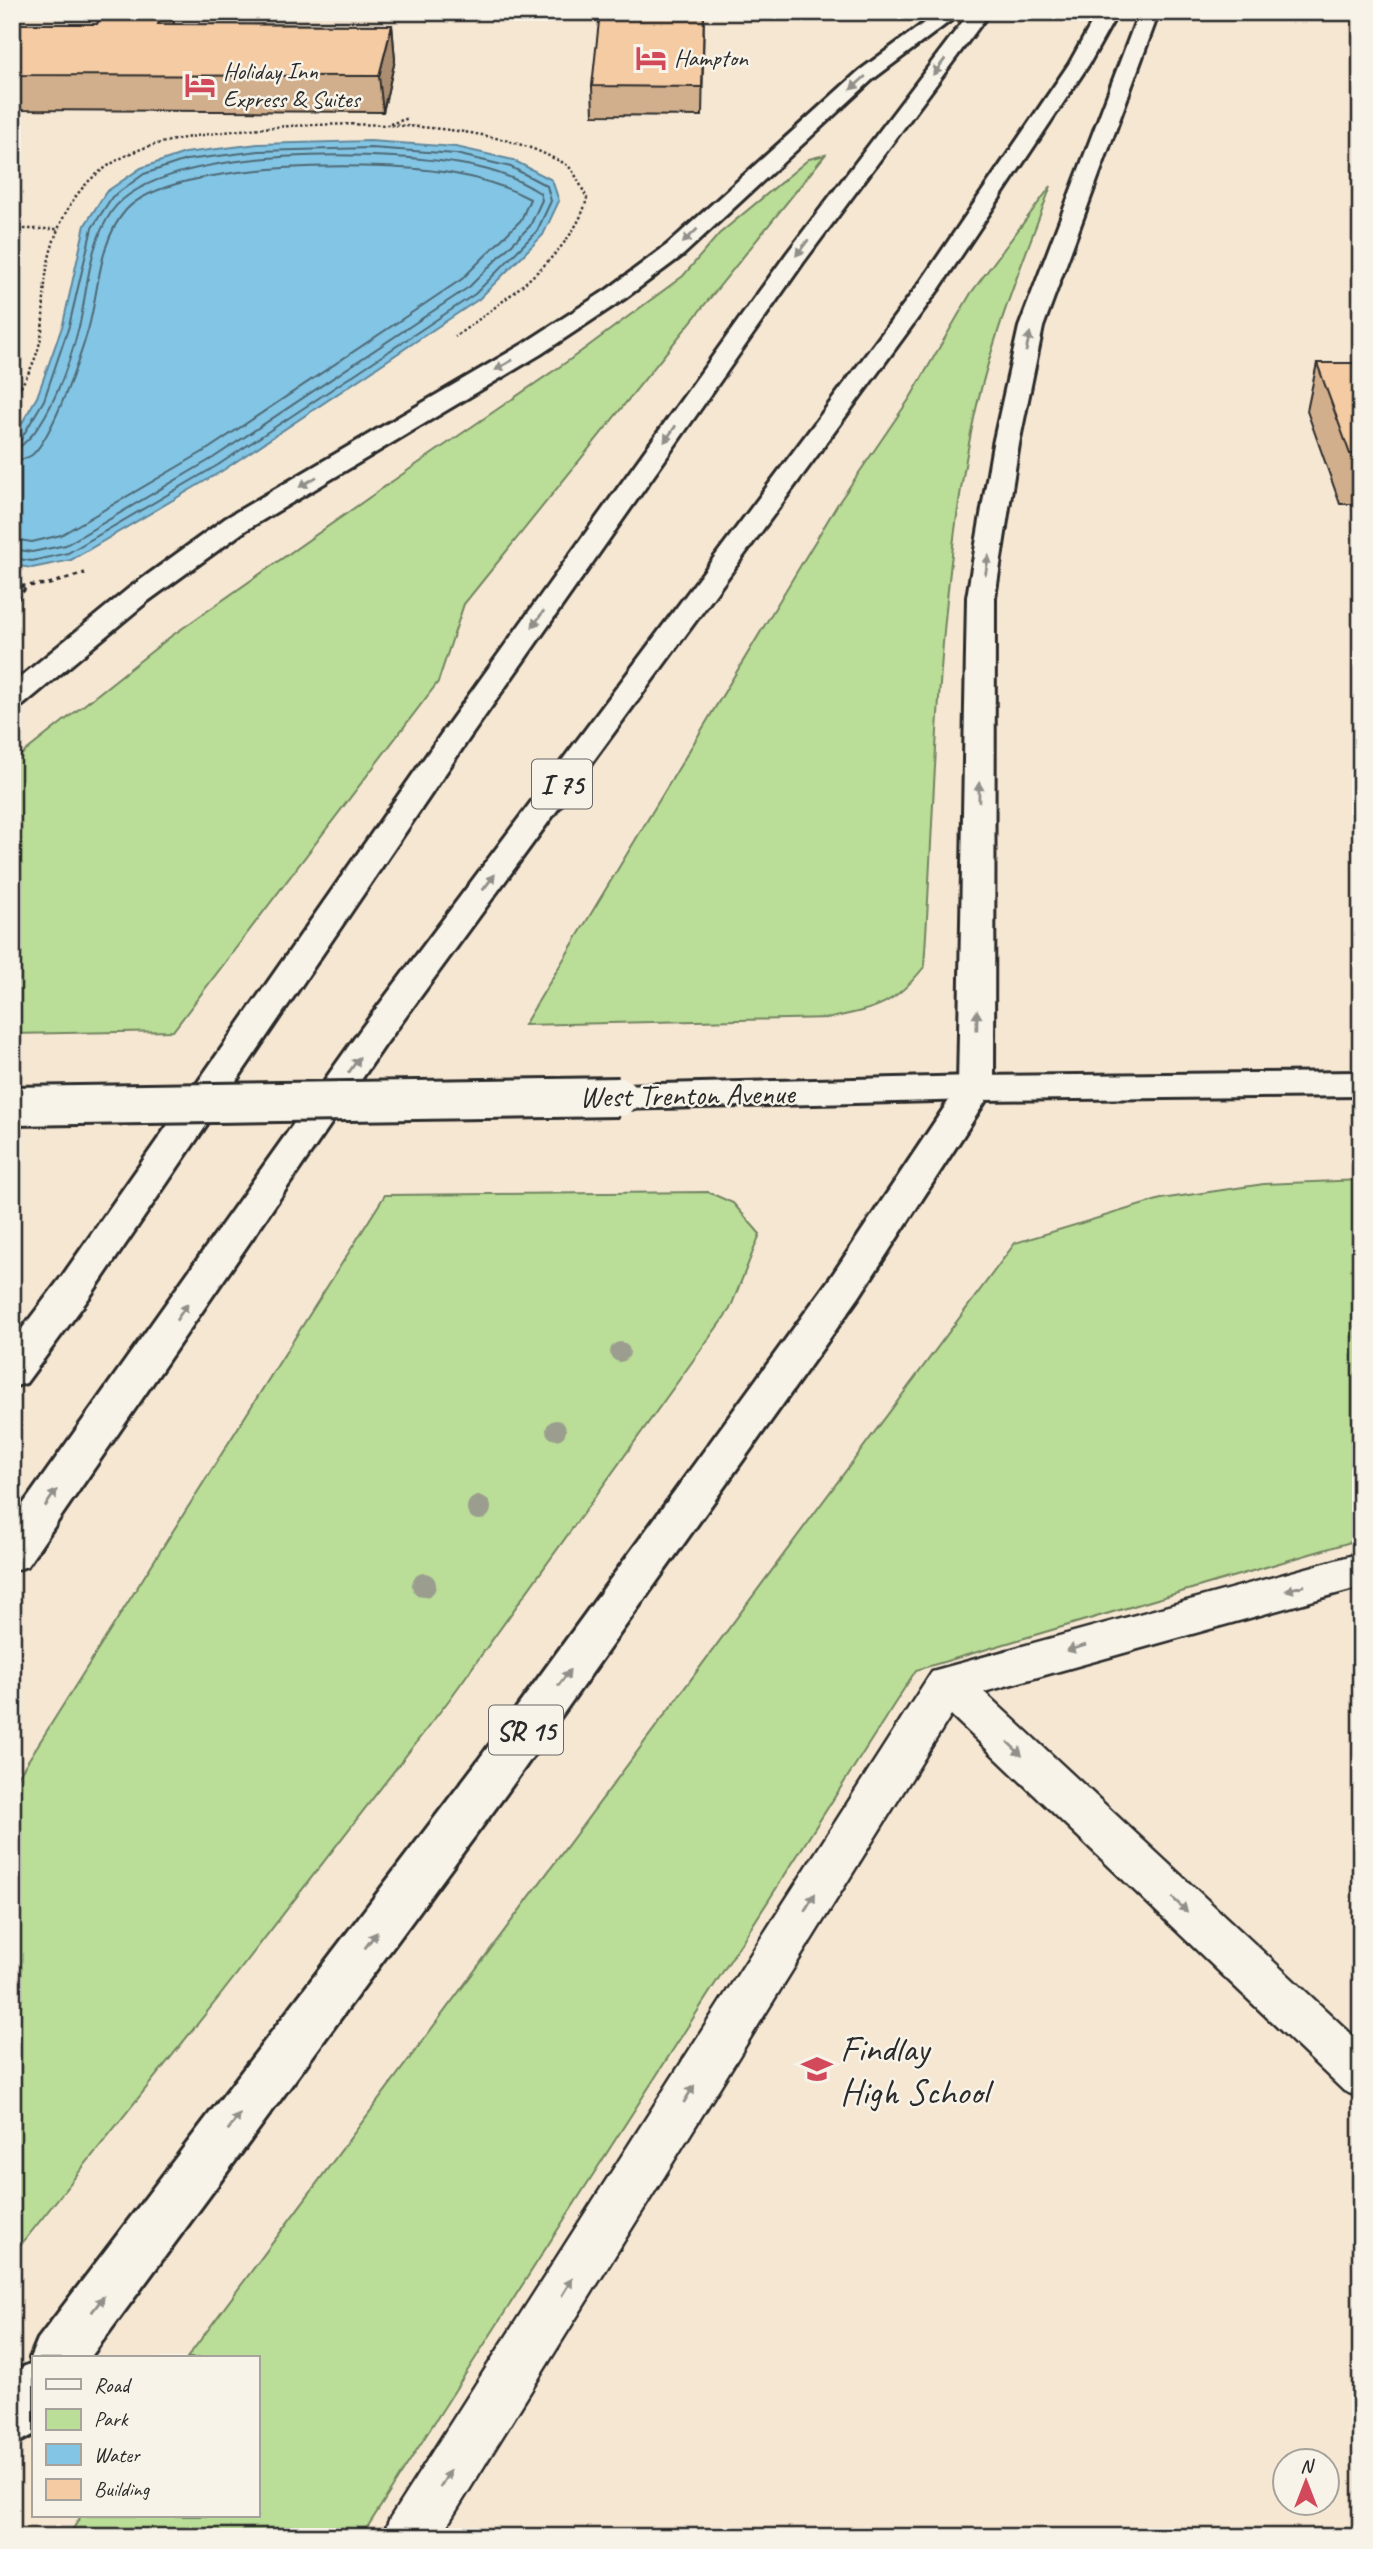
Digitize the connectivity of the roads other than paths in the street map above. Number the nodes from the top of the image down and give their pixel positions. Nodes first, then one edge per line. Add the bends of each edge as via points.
1 (952, 12) edge
2 (980, 12) edge
3 (1108, 12) edge
4 (1149, 12) edge
5 (12, 699) edge
6 (1361, 1084) edge
7 (976, 1088) junction
8 (12, 1106) edge
9 (12, 1372) edge
10 (12, 1554) edge
11 (1361, 1570) edge
12 (947, 1684) junction
13 (1361, 2075) edge
14 (58, 2356) edge
15 (32, 2391) edge
16 (12, 2418) edge
17 (409, 2537) edge

1 -> 5 main road via 866,75 675,250 616,294 532,349 236,524 138,595
2 -> 9 main road via 795,258
10 -> 3 main road, I 75 via 373,1037 931,284 1079,64
7 -> 4 main road via 981,597 1031,327
6 - 7 main road, West Trenton Avenue
7 - 8 main road, West Trenton Avenue, bridge
14 -> 7 main road, SR 15 via 490,1780 845,1287
11 -> 12 lane
12 -> 13 lane
17 -> 12 lane
15 - 16 main road

